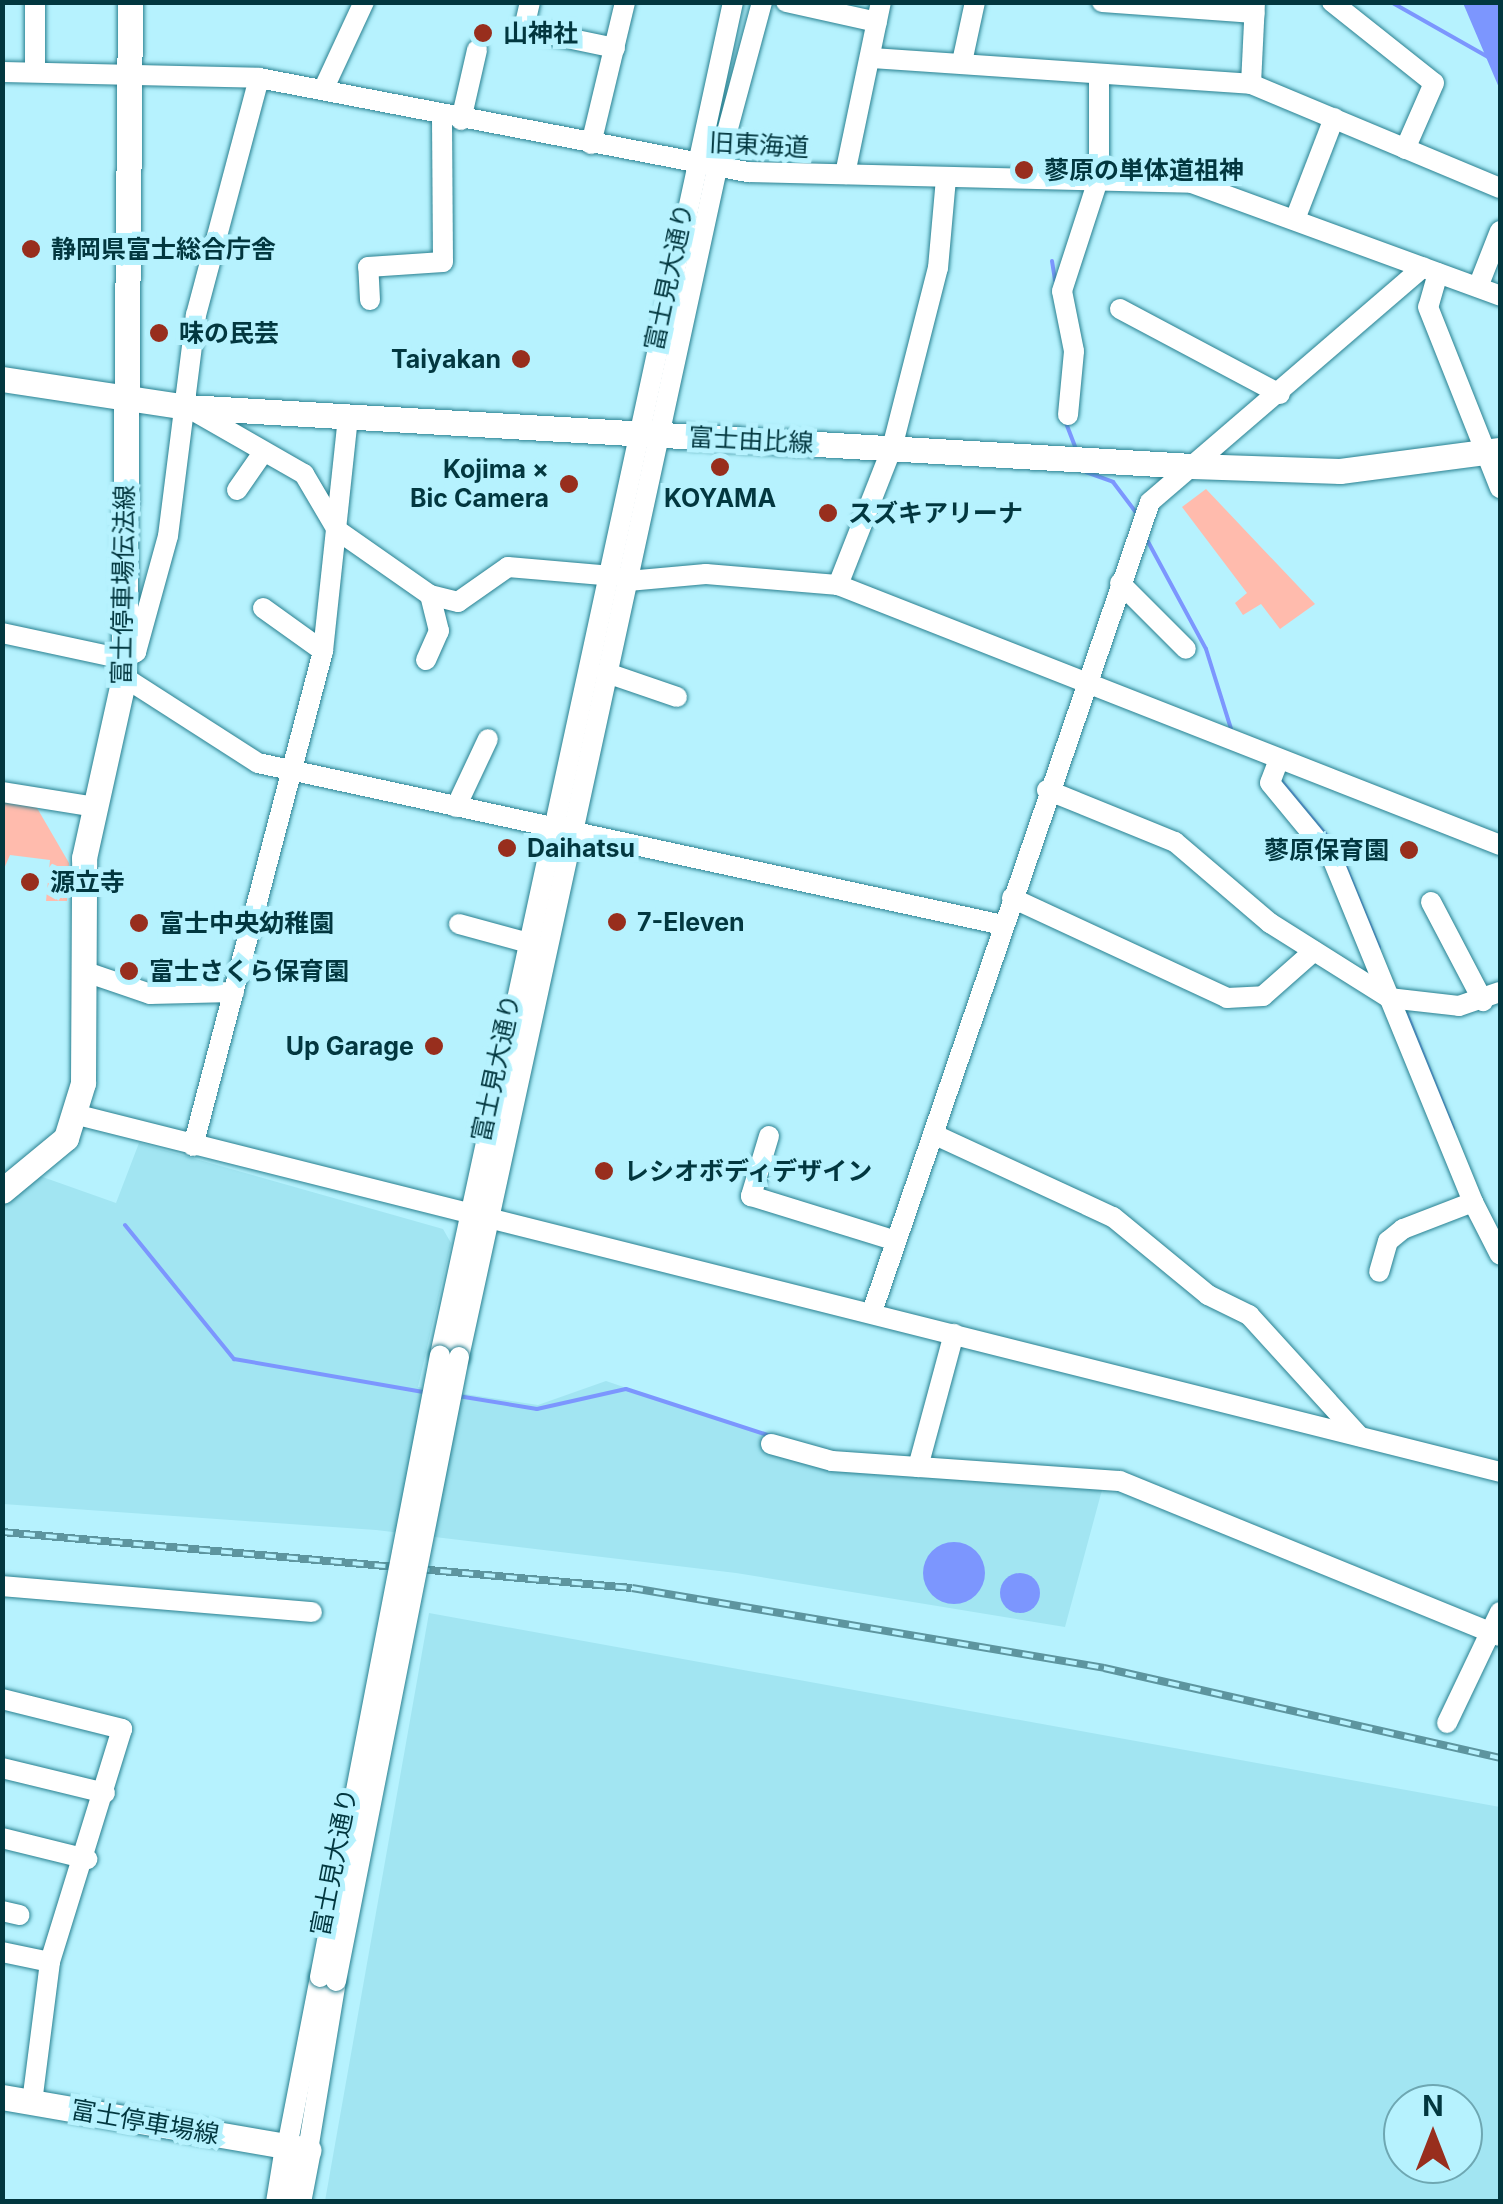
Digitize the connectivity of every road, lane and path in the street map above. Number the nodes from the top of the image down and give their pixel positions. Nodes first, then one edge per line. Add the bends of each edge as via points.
1 (36, 2) edge
2 (130, 2) edge
3 (338, 2) edge
4 (530, 2) edge
5 (624, 2) edge
6 (733, 2) edge
7 (762, 2) edge
8 (786, 2) edge
9 (975, 2) edge
10 (1102, 2) edge
11 (1332, 2) edge
12 (363, 6) edge
13 (1255, 8) edge
14 (879, 12) edge
15 (615, 48) junction
16 (478, 50) dead end
17 (870, 58) junction
18 (962, 62) junction
19 (129, 68) junction
20 (2, 72) edge
21 (35, 72) junction
22 (1098, 74) junction
23 (259, 78) junction
24 (1251, 84) junction
25 (324, 88) junction
26 (451, 118) junction
27 (1334, 118) junction
28 (591, 144) junction
29 (1406, 149) junction
30 (709, 168) junction
31 (845, 174) junction
32 (1100, 177) junction
33 (946, 179) junction
34 (1500, 188) edge
35 (1297, 214) junction
36 (1500, 231) edge
37 (1430, 270) junction
38 (1478, 287) junction
39 (1500, 296) edge
40 (370, 300) dead end
41 (1120, 309) dead end
42 (2, 379) edge
43 (1280, 394) junction
44 (124, 398) junction
45 (187, 406) junction
46 (1068, 415) dead end
47 (348, 417) junction
48 (652, 434) junction
49 (892, 448) junction
50 (1492, 452) edge
51 (262, 454) junction
52 (1192, 466) junction
53 (1500, 488) edge
54 (237, 490) dead end
55 (337, 530) junction
56 (620, 578) junction
57 (1120, 584) junction
58 (838, 585) junction
59 (430, 594) junction
60 (263, 608) dead end
61 (2, 633) edge
62 (1186, 648) dead end
63 (323, 651) junction
64 (426, 660) dead end
65 (123, 668) junction
66 (607, 673) junction
67 (1084, 681) junction
68 (678, 696) dead end
69 (488, 739) dead end
70 (1278, 762) junction
71 (291, 770) junction
72 (1048, 790) junction
73 (2, 792) edge
74 (96, 807) junction
75 (456, 807) junction
76 (565, 830) junction
77 (1500, 845) edge
78 (1012, 898) junction
79 (1431, 902) dead end
80 (459, 924) dead end
81 (1002, 926) junction
82 (532, 944) junction
83 (1314, 951) junction
84 (82, 971) junction
85 (234, 992) junction
86 (1492, 996) edge
87 (1389, 998) junction
88 (78, 1114) junction
89 (933, 1134) junction
90 (769, 1136) dead end
91 (194, 1146) junction
92 (2, 1190) edge
93 (1474, 1202) junction
94 (480, 1217) junction
95 (896, 1240) junction
96 (1500, 1255) edge
97 (1379, 1272) dead end
98 (872, 1312) junction
99 (954, 1334) junction
100 (1359, 1436) junction
101 (771, 1444) dead end
102 (918, 1467) junction
103 (1500, 1472) edge
104 (2, 1586) edge
105 (312, 1612) dead end
106 (1500, 1612) edge
107 (1496, 1634) edge
108 (2, 1699) edge
109 (1447, 1723) dead end
110 (2, 1768) edge
111 (105, 1793) junction
112 (2, 1838) edge
113 (88, 1859) junction
114 (2, 1952) edge
115 (50, 1962) junction
116 (2, 2097) edge
117 (32, 2102) junction
118 (298, 2148) junction
119 (278, 2202) edge
120 (298, 2202) edge

1 - 21 street
2 - 19 main road, 富士停車場伝法線
3 - 12 street
4 - 15 street via 524,29
5 - 15 street
6 - 30 street, 富士見大通り
7 - 30 street, 富士見大通り
8 - 14 street
9 - 18 street
10 - 13 street
11 - 29 street via 1434,83
12 - 25 street
13 - 24 street
14 - 17 street
15 - 28 street
16 - 26 street
17 - 18 street
17 - 31 street
18 - 22 street
19 - 21 street, 旧東海道
19 - 23 street, 旧東海道
19 - 44 main road, 富士停車場伝法線
20 - 21 street, 旧東海道
22 - 24 street
22 - 32 street
23 - 25 street, 旧東海道
23 - 45 street via 196,315
24 - 27 street
25 - 26 street, 旧東海道
26 - 28 street, 旧東海道
26 - 40 street via 444,262 368,267
27 - 29 street
27 - 35 street
28 - 30 street, 旧東海道
29 - 34 street
30 - 31 street, 旧東海道
30 - 48 street, 富士見大通り
31 - 33 street, 旧東海道
32 - 33 street, 旧東海道
32 - 35 street, 旧東海道 via 1192,183
32 - 46 street via 1062,291 1074,352
33 - 49 street via 938,268
35 - 37 street, 旧東海道
36 - 38 street
37 - 38 street, 旧東海道
37 - 43 street
37 - 50 street via 1428,307
38 - 39 street, 旧東海道
41 - 43 street
42 - 44 main road, 富士由比線
43 - 52 street
44 - 45 main road, 富士由比線
44 - 65 main road, 富士停車場伝法線
45 - 47 main road, 富士由比線
45 - 51 street
45 - 65 street via 158,586 136,652
47 - 48 main road, 富士由比線
47 - 55 street
48 - 49 main road, 富士由比線
48 - 56 street, 富士見大通り
49 - 52 main road, 富士由比線
49 - 58 street
50 - 52 main road, 富士由比線 via 1340,470
50 - 53 street
51 - 54 street
51 - 55 street via 304,474
52 - 57 street via 1141,524
55 - 59 street
55 - 63 street
56 - 58 street via 706,574
56 - 59 street via 508,567 458,602
56 - 66 street, 富士見大通り
56 - 76 street, 富士見大通り
57 - 62 street
57 - 67 street
58 - 67 street
59 - 64 street via 439,630
60 - 63 street
61 - 65 street
63 - 71 street
65 - 71 street via 258,764
65 - 74 main road, 富士停車場伝法線
66 - 68 street
66 - 76 street, 富士見大通り
67 - 70 street
67 - 72 street
69 - 75 street
70 - 77 street
70 - 87 street via 1270,783 1332,858
71 - 75 street
71 - 85 street
72 - 78 street
72 - 83 street via 1175,842
73 - 74 street
74 - 84 main road, 富士停車場伝法線 via 84,858
75 - 76 street
76 - 81 street
76 - 82 street, 富士見大通り
76 - 94 street, 富士見大通り
78 - 81 street
78 - 83 street via 1227,998 1263,996
79 - 86 street
80 - 82 street
81 - 89 street
82 - 94 street, 富士見大通り
83 - 87 street
84 - 85 street via 150,994
84 - 88 main road, 富士停車場伝法線
85 - 91 street
86 - 87 street
87 - 93 street
88 - 91 street
88 - 92 main road via 66,1138
89 - 95 street
89 - 100 street via 1100,1208 1208,1296 1249,1316
90 - 95 street via 751,1196
91 - 94 street
93 - 96 street
93 - 97 street via 1403,1228 1388,1241
94 - 98 street
94 - 118 street, 富士見大通り, bridge
95 - 98 street
98 - 99 street
99 - 100 street
99 - 102 street
100 - 103 street
101 - 102 street via 832,1461
102 - 107 street via 1120,1481
104 - 105 street
106 - 107 street
107 - 109 street
108 - 111 street via 122,1729
110 - 111 street
111 - 113 street
112 - 113 street
113 - 115 street
114 - 115 street
115 - 117 street
116 - 117 main road, 富士停車場線
117 - 118 main road, 富士停車場線
118 - 119 main road
118 - 120 main road

